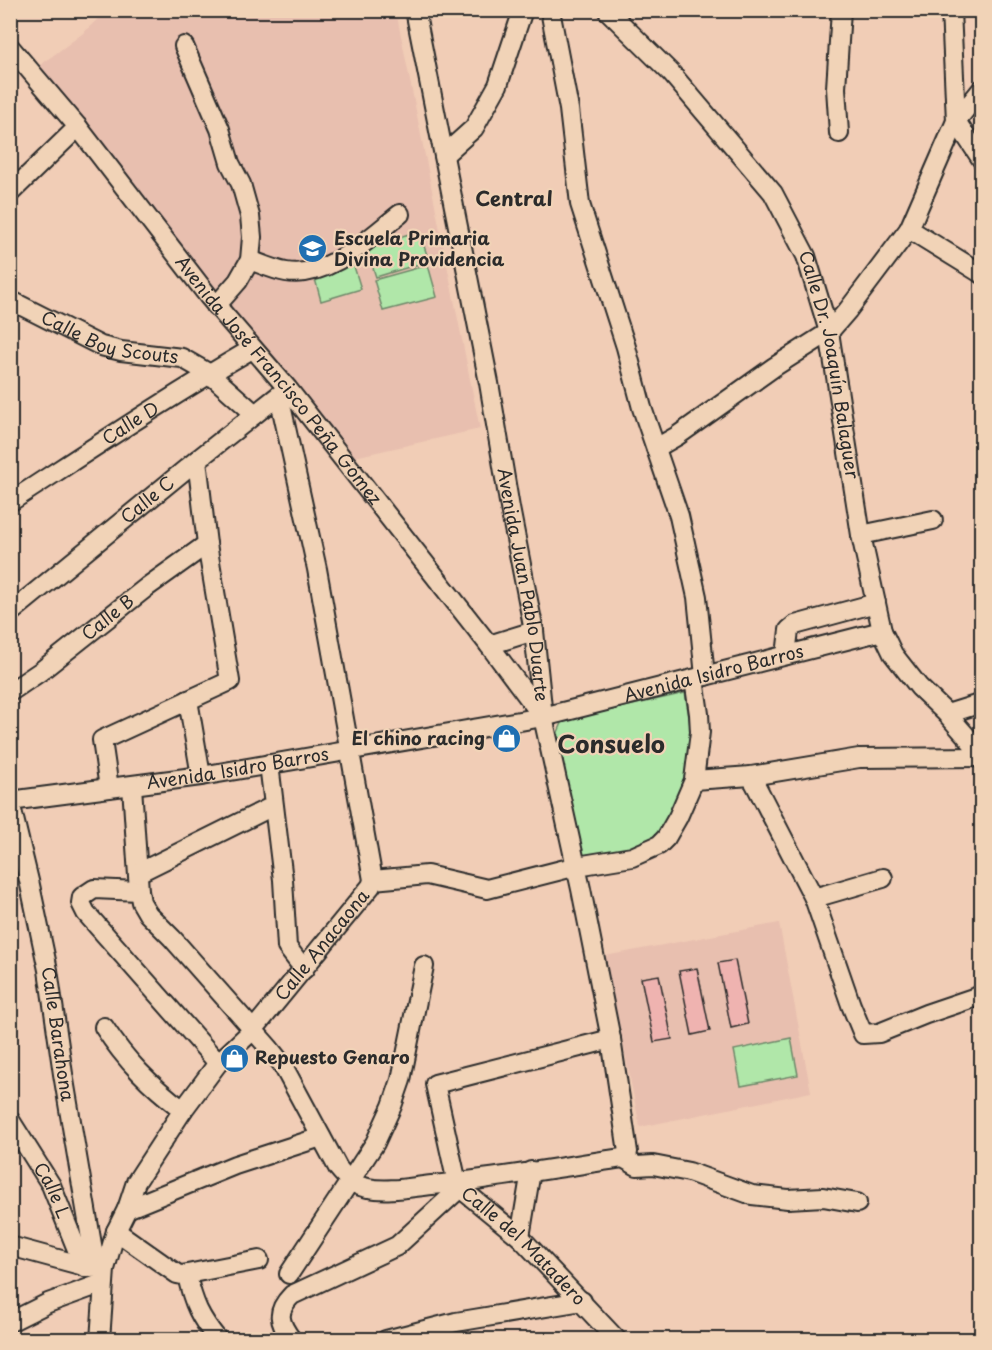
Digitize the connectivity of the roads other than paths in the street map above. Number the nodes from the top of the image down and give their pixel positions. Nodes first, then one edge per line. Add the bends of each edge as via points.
1 (416, 10) edge
2 (523, 10) edge
3 (550, 10) edge
4 (607, 10) edge
5 (841, 10) edge
6 (951, 10) edge
7 (184, 46) dead end
8 (10, 47) edge
9 (981, 89) edge
10 (956, 121) junction
11 (78, 127) junction
12 (839, 134) dead end
13 (444, 155) junction
14 (981, 160) edge
15 (10, 193) edge
16 (400, 214) dead end
17 (909, 229) junction
18 (250, 260) junction
19 (981, 274) edge
20 (10, 300) edge
21 (216, 306) junction
22 (829, 332) junction
23 (252, 350) junction
24 (210, 374) junction
25 (283, 392) junction
26 (255, 414) junction
27 (656, 448) junction
28 (196, 460) junction
29 (10, 502) edge
30 (933, 520) dead end
31 (861, 535) junction
32 (207, 544) junction
33 (876, 603) junction
34 (10, 612) edge
35 (534, 631) junction
36 (882, 631) junction
37 (489, 645) junction
38 (786, 655) junction
39 (700, 677) junction
40 (10, 692) edge
41 (188, 700) junction
42 (981, 704) edge
43 (947, 714) junction
44 (543, 717) junction
45 (349, 751) junction
46 (981, 756) edge
47 (269, 764) junction
48 (201, 776) junction
49 (751, 776) junction
50 (694, 780) junction
51 (132, 786) junction
52 (109, 788) junction
53 (10, 802) edge
54 (273, 806) junction
55 (577, 866) junction
56 (883, 878) dead end
57 (373, 880) junction
58 (138, 882) junction
59 (814, 898) junction
60 (424, 966) dead end
61 (304, 969) junction
62 (981, 995) edge
63 (104, 1027) dead end
64 (254, 1029) junction
65 (611, 1039) junction
66 (219, 1064) junction
67 (183, 1110) junction
68 (10, 1120) edge
69 (321, 1137) junction
70 (623, 1158) junction
71 (531, 1171) junction
72 (350, 1181) junction
73 (457, 1185) junction
74 (857, 1203) dead end
75 (127, 1209) junction
76 (116, 1231) junction
77 (520, 1237) junction
78 (10, 1246) edge
79 (259, 1260) dead end
80 (97, 1272) junction
81 (187, 1275) junction
82 (289, 1275) dead end
83 (582, 1300) junction
84 (10, 1322) edge
85 (100, 1340) edge
86 (218, 1340) edge
87 (291, 1340) edge
88 (386, 1340) edge
89 (617, 1340) edge

1 - 13 street, Avenida Juan Pablo Duarte
2 - 13 street via 498,85 474,128
3 - 27 street via 569,109 580,204
4 - 22 street, Calle Dr. Joaquín Balaguer via 671,73 773,192 806,255
5 - 12 street via 836,88
6 - 10 street
7 - 18 street via 241,184 250,216
8 - 11 street, Avenida José Francisco Peña Gómez
9 - 10 street
10 - 14 street
10 - 17 street
11 - 15 street
11 - 21 street, Avenida José Francisco Peña Gómez
13 - 35 street, Avenida Juan Pablo Duarte
16 - 18 street via 341,258 321,268 286,272
17 - 19 street
17 - 22 street
18 - 21 street
20 - 24 street, Calle Boy Scouts via 101,346 182,358
21 - 23 street, Avenida José Francisco Peña Gómez
22 - 27 street
22 - 31 street, Calle Dr. Joaquín Balaguer
23 - 24 street, Calle D
23 - 25 street, Avenida José Francisco Peña Gómez
24 - 26 street, Calle Boy Scouts
24 - 29 street, Calle D
25 - 26 street, Calle C
25 - 37 street, Avenida José Francisco Peña Gómez
25 - 45 street, Calle Anacaona
26 - 28 street, Calle C
27 - 39 street via 679,516 696,591
28 - 32 street
28 - 34 street, Calle C
30 - 31 street
31 - 33 street, Calle Dr. Joaquín Balaguer
32 - 40 street, Calle B
32 - 41 street via 230,681
33 - 36 street, Calle Dr. Joaquín Balaguer
33 - 38 street via 795,625 789,630
35 - 37 street
35 - 44 street, Avenida Juan Pablo Duarte
36 - 38 street, Avenida Isidro Barros
36 - 43 street, Calle Dr. Joaquín Balaguer via 893,654
37 - 44 street, Avenida José Francisco Peña Gómez
38 - 39 street, Avenida Isidro Barros
39 - 44 street, Avenida Isidro Barros
39 - 50 street via 700,732
41 - 48 street
41 - 52 street via 102,740
42 - 43 street
43 - 46 street, Calle Dr. Joaquín Balaguer
44 - 45 street, Avenida Isidro Barros
44 - 55 street, Avenida Juan Pablo Duarte
45 - 47 street, Avenida Isidro Barros
45 - 57 street, Calle Anacaona
46 - 49 street via 859,758
47 - 48 street, Avenida Isidro Barros
47 - 54 street
48 - 51 street, Avenida Isidro Barros
49 - 50 street
49 - 59 street
50 - 55 street via 678,818 658,845 632,857
51 - 52 street, Avenida Isidro Barros
51 - 58 street
52 - 53 street, Avenida Isidro Barros
53 - 80 street, Calle Barahona via 48,970
54 - 58 street
54 - 61 street via 287,947
55 - 57 street via 483,890 427,875
55 - 65 street, Avenida Juan Pablo Duarte
56 - 59 street
57 - 61 street, Calle Anacaona
58 - 64 street via 141,902 148,914
58 - 66 street via 94,889 82,897 81,903
59 - 62 street via 863,1034 879,1033
60 - 72 street via 402,1080 375,1143
61 - 64 street, Calle Anacaona
63 - 67 street via 151,1085
64 - 66 street, Calle Anacaona
64 - 69 street via 282,1064
65 - 70 street, Avenida Juan Pablo Duarte via 628,1152
65 - 73 street via 435,1084
66 - 67 street, Calle Anacaona
67 - 75 street, Calle Anacaona via 136,1182
68 - 80 street, Calle L via 51,1185
69 - 72 street
69 - 75 street
70 - 71 street
70 - 74 street via 637,1166 689,1172 752,1195 823,1197
71 - 73 street
71 - 77 street
72 - 73 street via 370,1189
72 - 82 street
73 - 77 street, Calle del Matadero
73 - 87 street via 401,1244 292,1295 282,1305 280,1318
75 - 76 street, Calle Anacaona
76 - 80 street, Calle Anacaona
76 - 81 street via 177,1274
77 - 83 street, Calle del Matadero
78 - 80 street
79 - 81 street
80 - 84 street
80 - 85 street, Calle Barahona
81 - 86 street via 196,1308
83 - 88 street via 456,1322
83 - 89 street, Calle del Matadero

